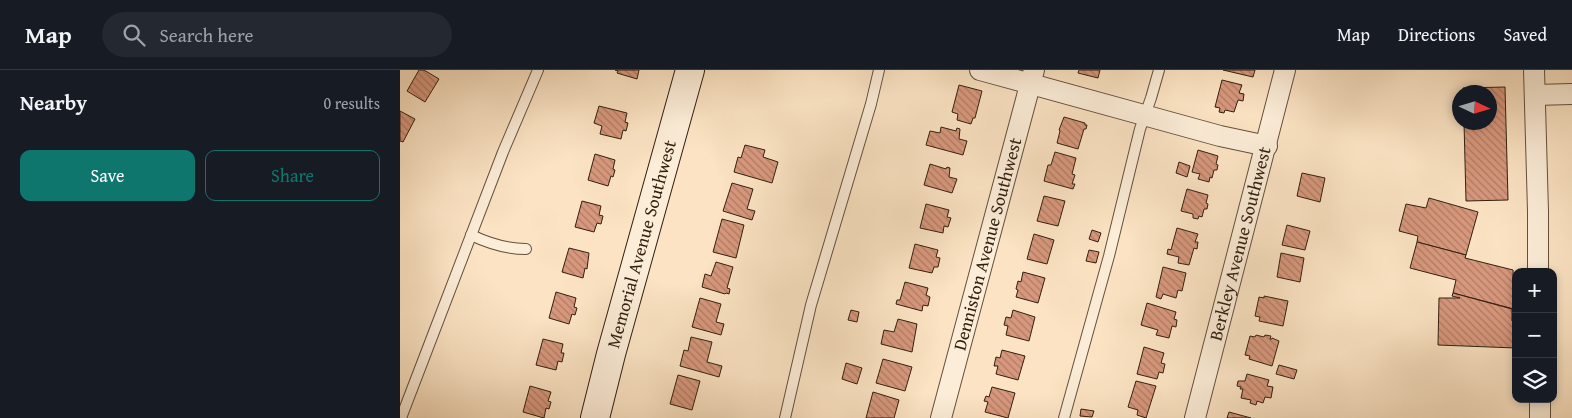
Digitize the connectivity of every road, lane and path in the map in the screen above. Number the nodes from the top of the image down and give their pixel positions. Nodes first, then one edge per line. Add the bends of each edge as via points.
1 (538, 70) edge
2 (690, 70) edge
3 (879, 70) edge
4 (980, 70) edge
5 (1159, 70) edge
6 (1286, 70) edge
7 (1534, 70) edge
8 (1032, 77) edge
9 (1572, 94) edge
10 (1535, 95) junction
11 (1145, 115) junction
12 (1267, 146) junction
13 (471, 235) junction
14 (526, 249) dead end
15 (1538, 268) edge
16 (1540, 403) edge
17 (401, 418) edge
18 (596, 418) edge
19 (784, 418) edge
20 (941, 418) edge
21 (1064, 418) edge
22 (1195, 418) edge
23 (1540, 418) edge

1 - 13 lane
2 - 18 street, Memorial Avenue Southwest
3 - 19 lane via 811,304
4 - 8 street
5 - 11 lane
6 - 12 street, Berkley Avenue Southwest
7 - 10 street
8 - 11 street
8 - 20 street, Denniston Avenue Southwest
9 - 10 street
10 - 15 street
11 - 12 street
11 - 21 lane
12 - 22 street, Berkley Avenue Southwest
13 - 14 lane via 490,244
13 - 17 lane
16 - 23 street

